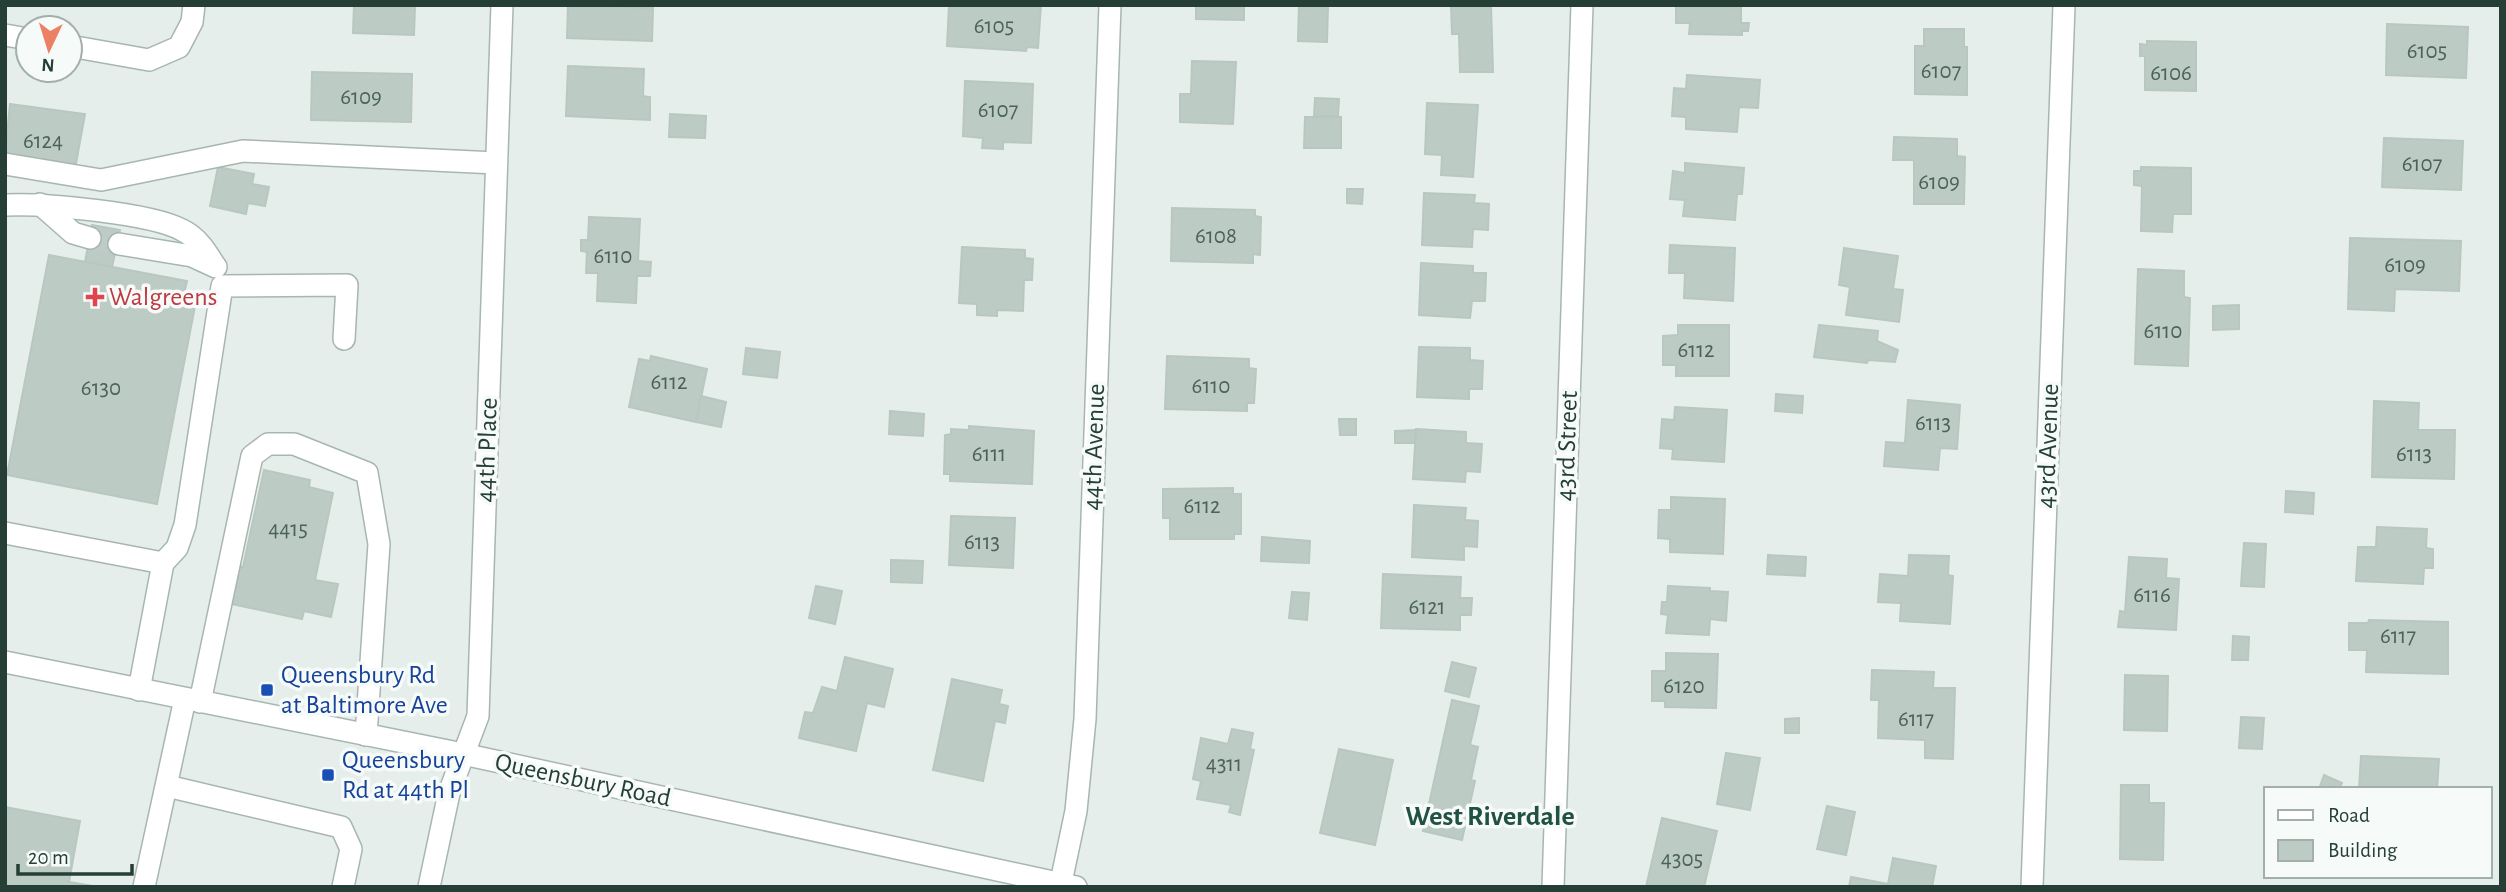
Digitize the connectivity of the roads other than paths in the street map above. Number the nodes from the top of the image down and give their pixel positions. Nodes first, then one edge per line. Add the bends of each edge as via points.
1 (194, 5) edge
2 (502, 5) edge
3 (1110, 5) edge
4 (1582, 5) edge
5 (2064, 5) edge
6 (84, 48) edge
7 (496, 163) junction
8 (5, 164) edge
9 (38, 203) junction
10 (5, 205) edge
11 (90, 238) tunnel mouth
12 (119, 244) tunnel mouth
13 (219, 276) junction
14 (344, 339) dead end
15 (5, 533) edge
16 (163, 563) junction
17 (5, 662) edge
18 (139, 690) junction
19 (192, 700) junction
20 (366, 735) junction
21 (463, 754) junction
22 (167, 786) junction
23 (981, 877) edge
24 (1065, 886) edge
25 (144, 887) edge
26 (343, 887) edge
27 (429, 887) edge
28 (1553, 887) edge
29 (2032, 887) edge

1 - 6 street via 192,22 179,47 149,60
2 - 7 street, 44th Place
3 - 24 street, 44th Avenue via 1085,719
4 - 28 street, 43rd Street
5 - 29 street, 43rd Avenue
7 - 8 street via 243,151 102,180
7 - 21 street, 44th Place via 478,716
9 - 10 street
9 - 11 street via 72,233
9 - 13 street via 161,222 183,230 203,246
12 - 13 street via 192,256
13 - 14 street via 347,285
13 - 16 street via 185,525 177,548
15 - 16 street
16 - 18 street
17 - 18 street, Queensbury Road
18 - 19 street, Queensbury Road
19 - 20 street, Queensbury Road
19 - 20 street via 252,456 268,444 293,444 367,473 379,544
19 - 22 street
20 - 21 street, Queensbury Road
21 - 23 street, Queensbury Road
21 - 27 street, 44th Place via 449,793
22 - 25 street
22 - 26 street via 341,827 351,849
23 - 24 street, Queensbury Road

